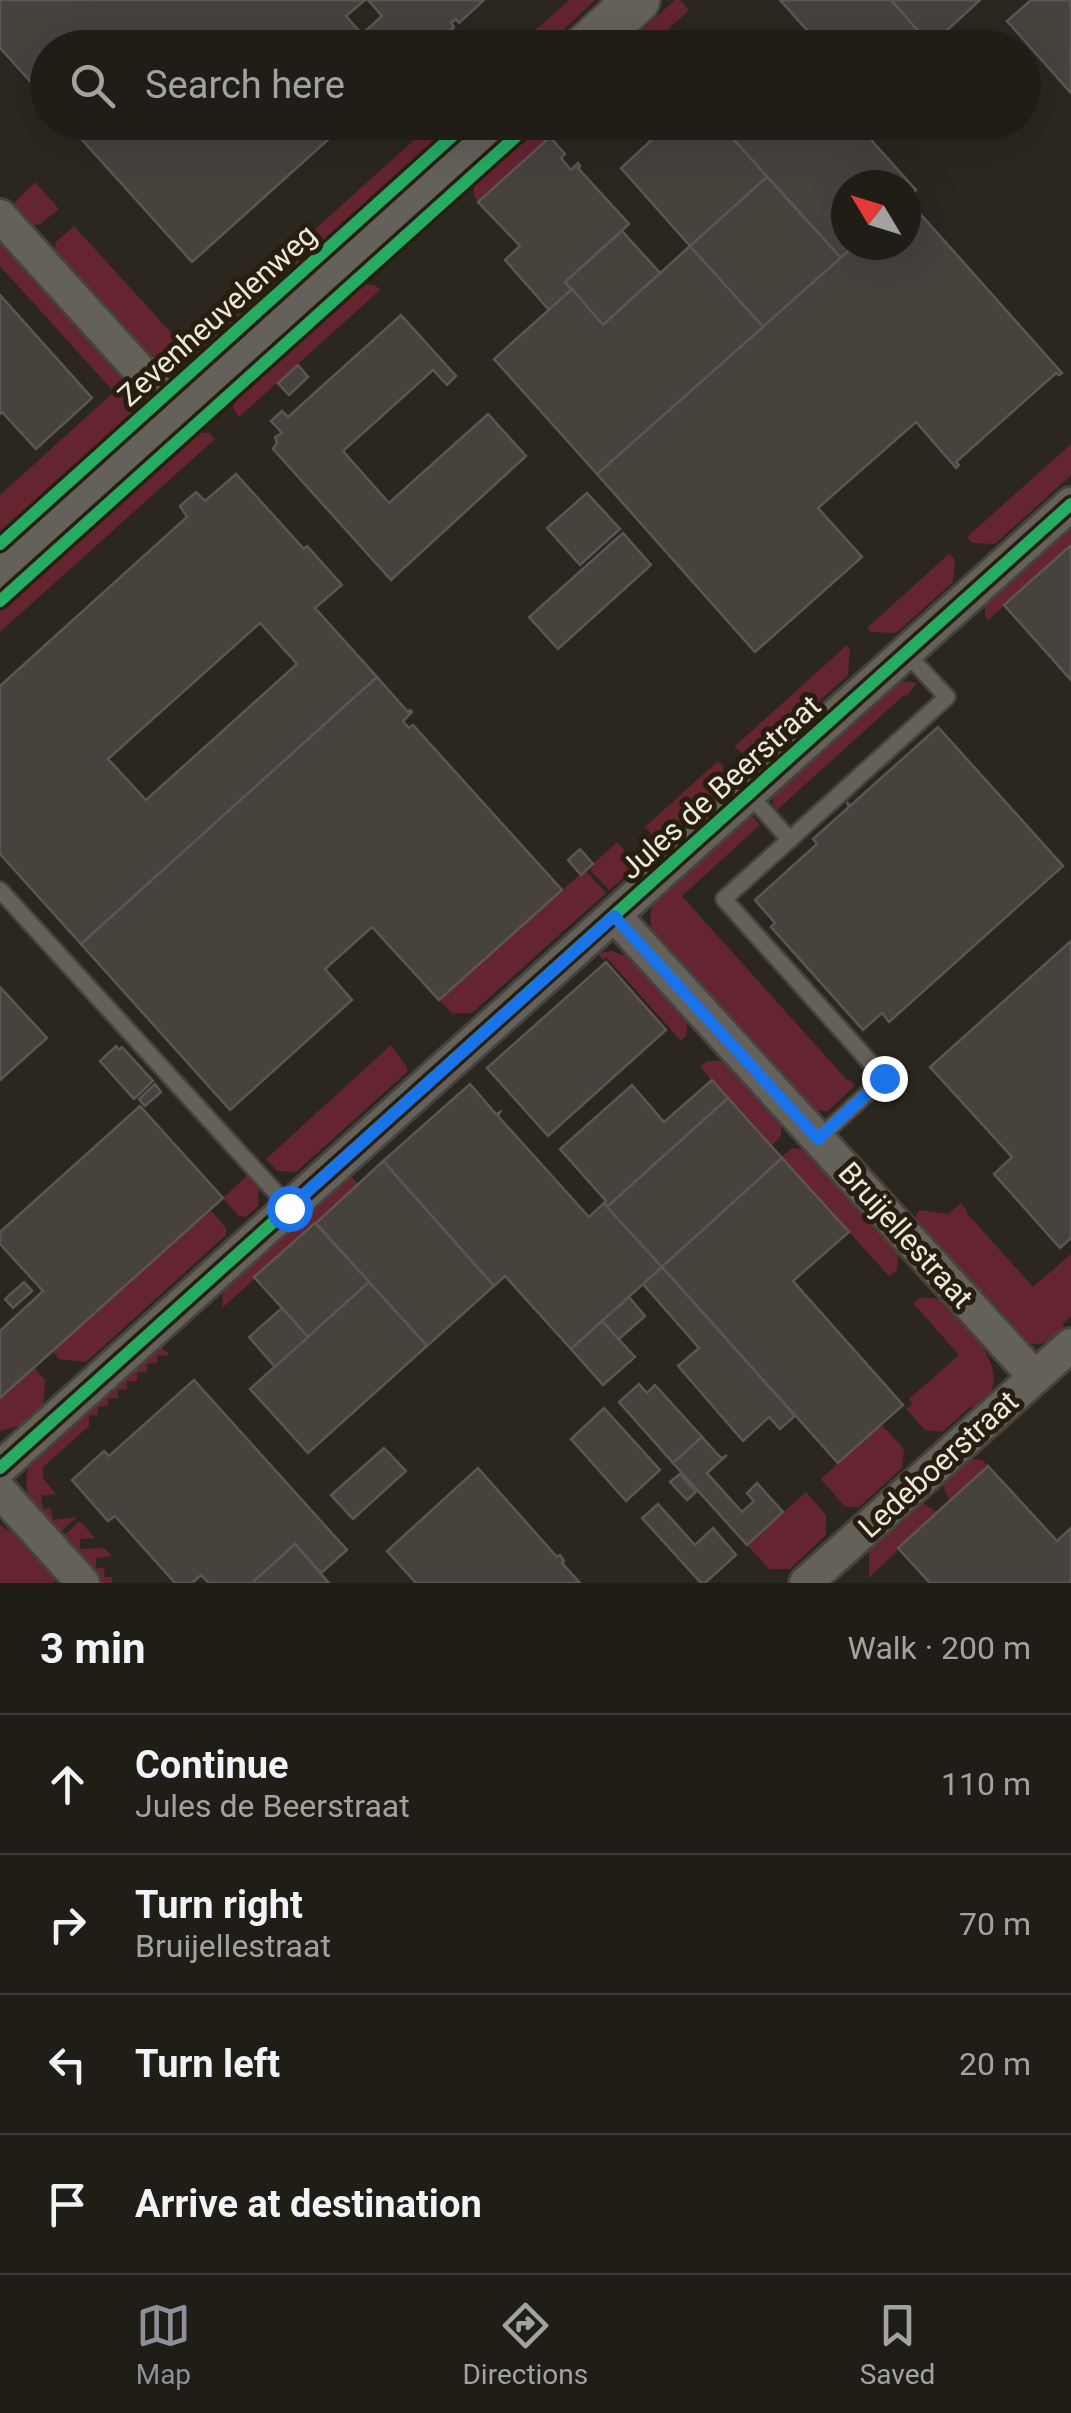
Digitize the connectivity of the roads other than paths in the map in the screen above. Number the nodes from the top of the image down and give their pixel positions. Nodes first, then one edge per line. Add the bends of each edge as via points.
1 (637, 0) edge
2 (604, 30) edge
3 (483, 140) edge
4 (0, 216) edge
5 (180, 416) junction
6 (1071, 504) edge
7 (0, 578) edge
8 (906, 653) junction
9 (749, 794) junction
10 (790, 840) junction
11 (0, 890) edge
12 (614, 916) junction
13 (818, 1139) junction
14 (289, 1208) junction
15 (1071, 1345) edge
16 (1035, 1377) junction
17 (0, 1468) edge
18 (0, 1491) edge
19 (84, 1583) edge
20 (806, 1583) edge

1 - 2 street
3 - 5 street, Zevenheuvelenweg
4 - 5 street
5 - 7 street, Zevenheuvelenweg
6 - 8 street, Jules de Beerstraat
8 - 9 street, Jules de Beerstraat
8 - 10 lane via 947,697
9 - 10 lane
9 - 12 street, Jules de Beerstraat
10 - 13 lane via 724,899 884,1078
11 - 14 lane
12 - 13 street, Bruijellestraat
12 - 14 street, Jules de Beerstraat
13 - 16 street, Bruijellestraat
14 - 17 street, Jules de Beerstraat
15 - 16 street, Ledeboerstraat
16 - 20 street, Ledeboerstraat
18 - 19 street

